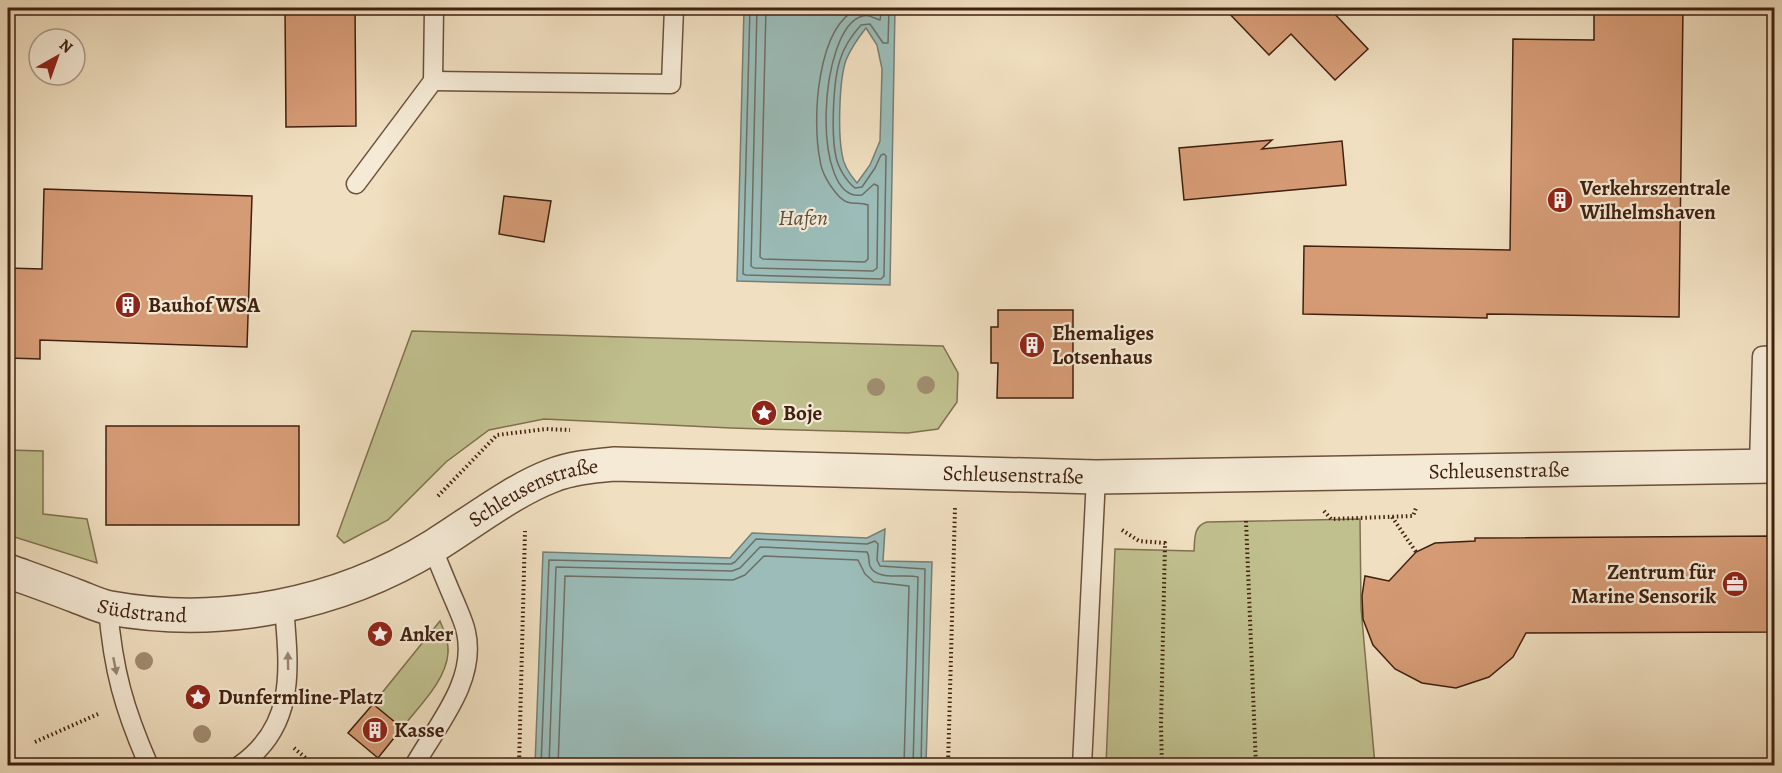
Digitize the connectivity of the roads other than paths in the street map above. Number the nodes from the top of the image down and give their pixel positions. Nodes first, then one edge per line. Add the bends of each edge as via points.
1 (434, 8) edge
2 (674, 8) edge
3 (433, 81) junction
4 (356, 184) dead end
5 (1774, 356) edge
6 (1767, 466) edge
7 (1096, 477) junction
8 (432, 547) junction
9 (8, 571) edge
10 (284, 606) junction
11 (108, 608) junction
12 (149, 765) edge
13 (239, 765) edge
14 (414, 765) edge
15 (1083, 765) edge

1 - 3 lane
2 - 3 lane via 671,84
3 - 4 lane
5 - 6 lane via 1762,356
6 - 7 street, Schleusenstraße
7 - 8 street, Schleusenstraße via 594,466 552,476 527,487
7 - 15 lane
8 - 10 street, Schleusenstraße via 373,578 330,595
8 - 14 lane via 466,629 468,662 455,696
9 - 11 street, Südstrand
10 - 11 street, Südstrand via 202,615
13 -> 10 lane via 263,743 281,715 288,675
11 -> 12 lane via 114,666 123,703

